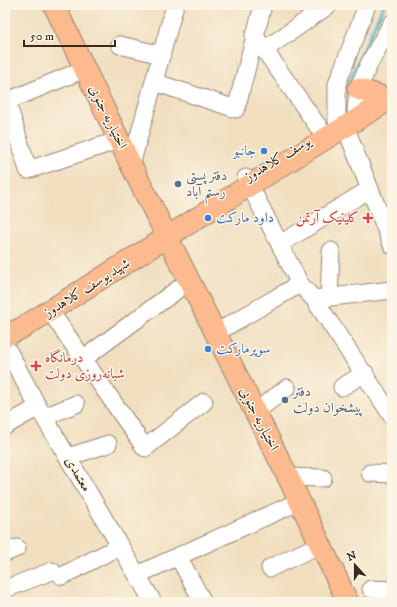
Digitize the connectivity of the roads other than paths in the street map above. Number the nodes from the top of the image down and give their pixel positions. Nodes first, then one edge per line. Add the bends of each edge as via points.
1 (54, 5) edge
2 (175, 5) edge
3 (263, 5) edge
4 (329, 5) edge
5 (367, 5) edge
6 (392, 23) edge
7 (254, 35) junction
8 (120, 45) dead end
9 (264, 50) junction
10 (162, 55) junction
11 (85, 69) junction
12 (154, 82) junction
13 (358, 89) junction
14 (388, 95) edge
15 (6, 100) edge
16 (340, 123) junction
17 (119, 140) junction
18 (131, 165) junction
19 (248, 182) junction
20 (370, 189) junction
21 (166, 232) junction
22 (280, 244) junction
23 (392, 245) edge
24 (330, 251) dead end
25 (189, 281) junction
26 (300, 284) junction
27 (392, 290) edge
28 (321, 298) junction
29 (50, 311) junction
30 (5, 326) edge
31 (226, 327) dead end
32 (5, 336) edge
33 (5, 345) edge
34 (83, 359) junction
35 (365, 373) junction
36 (342, 387) dead end
37 (287, 388) dead end
38 (204, 402) dead end
39 (76, 404) dead end
40 (41, 412) junction
41 (255, 412) junction
42 (392, 416) edge
43 (5, 426) edge
44 (108, 444) dead end
45 (68, 457) junction
46 (370, 473) dead end
47 (392, 474) edge
48 (288, 477) junction
49 (323, 478) dead end
50 (300, 501) junction
51 (321, 544) junction
52 (120, 546) junction
53 (178, 556) junction
54 (270, 568) dead end
55 (137, 575) junction
56 (5, 589) edge
57 (371, 589) dead end
58 (392, 590) edge
59 (149, 601) edge
60 (203, 602) edge
61 (348, 602) edge

1 - 11 main road, اختیاریه جنوبی
2 - 10 street
3 - 7 street
4 - 9 street
5 - 16 street via 337,84
6 - 13 street
7 - 9 street
7 - 12 street via 236,109
8 - 10 street
9 - 16 street
10 - 12 street
11 - 15 street
11 - 17 main road, اختیاریه جنوبی
12 - 18 street
13 - 14 main road
13 - 16 street
14 - 16 main road, یوسف کلاهدوز
15 - 17 street via 28,170
16 - 19 main road, یوسف کلاهدوز
16 - 20 street
17 - 18 main road, اختیاریه جنوبی
18 - 21 main road, اختیاریه جنوبی
19 - 21 main road, یوسف کلاهدوز
19 - 22 street
20 - 22 street
20 - 23 street
21 - 25 main road, اختیاریه جنوبی
21 - 29 main road, شهید یوسف کلاهدوز
21 - 30 main road, شهید یوسف کلاهدوز
22 - 26 street
24 - 28 street
25 - 34 street
25 - 41 main road, اختیاریه جنوبی
26 - 28 street
26 - 31 street
27 - 28 street
28 - 35 street
29 - 32 main road, شهید یوسف کلاهدوز
29 - 34 street
33 - 40 street, معتمدی
34 - 38 street via 145,448
35 - 36 street
35 - 42 street
37 - 41 street
39 - 40 street
40 - 43 street
40 - 45 street, معتمدی
41 - 48 main road, اختیاریه جنوبی
44 - 45 street
45 - 52 street, معتمدی
46 - 47 street
48 - 49 street
48 - 50 main road, اختیاریه جنوبی
50 - 51 main road, اختیاریه جنوبی
50 - 53 street
51 - 54 street
51 - 61 main road, اختیاریه جنوبی
52 - 55 street, معتمدی
52 - 56 street via 57,573
53 - 55 street
53 - 60 street
55 - 59 street, معتمدی
57 - 58 street

